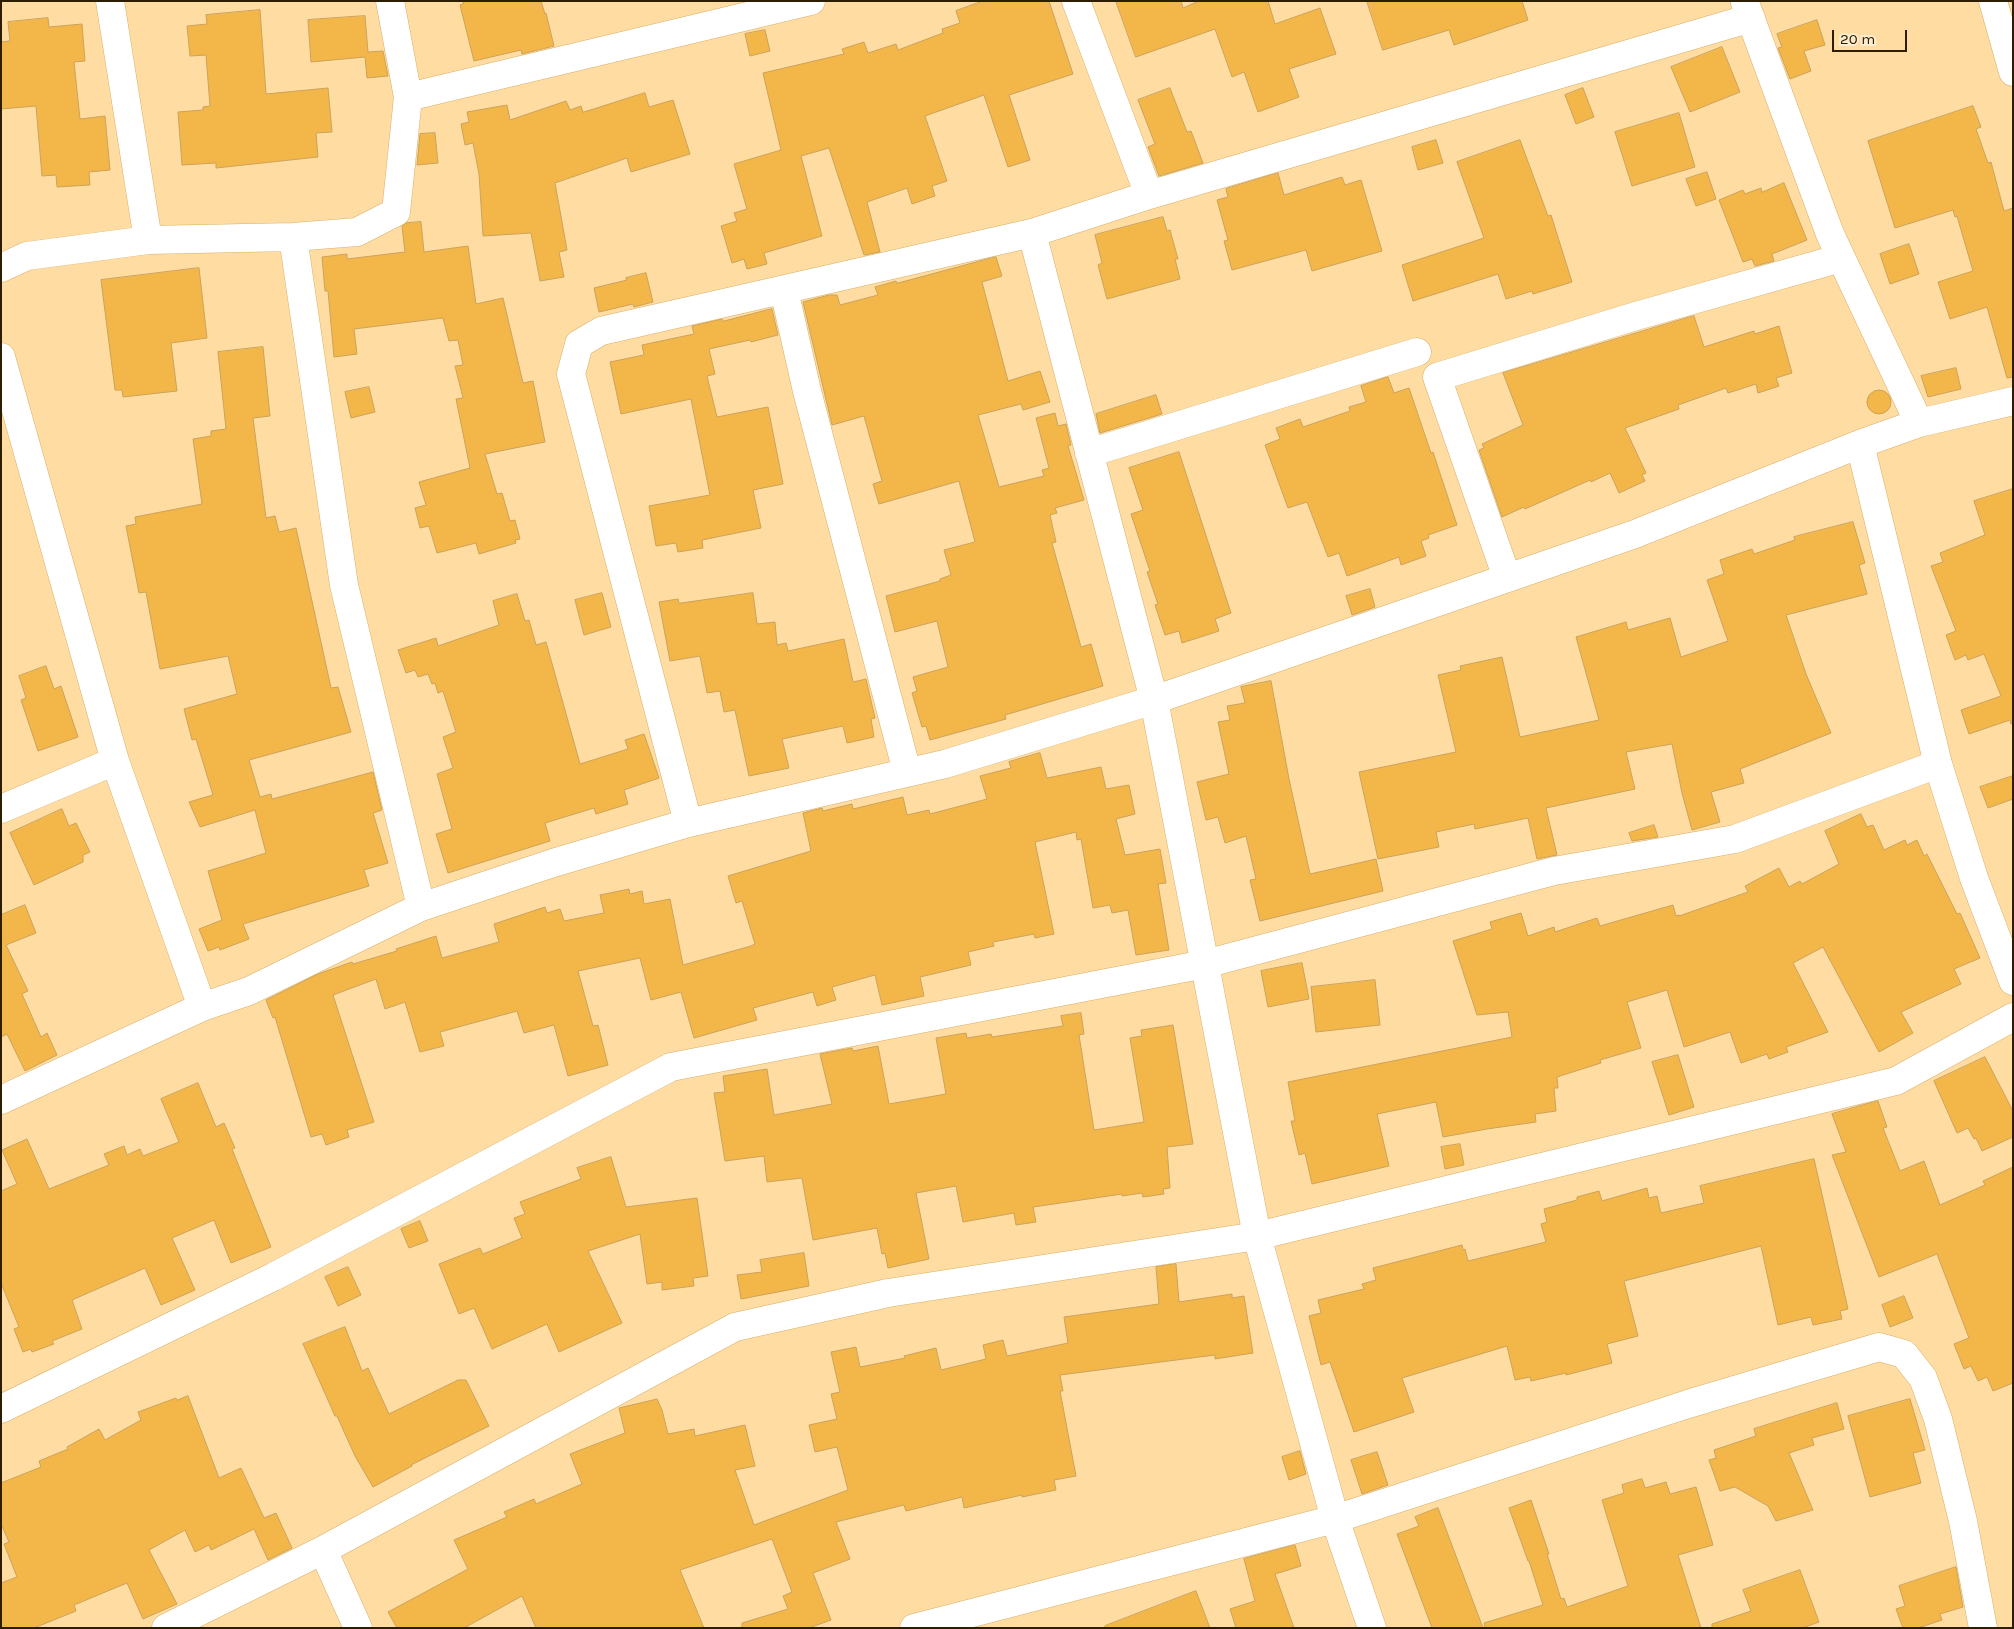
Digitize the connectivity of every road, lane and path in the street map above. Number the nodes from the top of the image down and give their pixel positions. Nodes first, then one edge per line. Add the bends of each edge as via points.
1 (110, 1) edge
2 (390, 1) edge
3 (811, 1) edge
4 (1076, 1) edge
5 (1993, 1) edge
6 (1748, 10) edge
7 (2013, 72) edge
8 (408, 97) junction
9 (1149, 195) junction
10 (1032, 233) junction
11 (293, 237) junction
12 (148, 240) junction
13 (1841, 258) junction
14 (1, 268) edge
15 (784, 290) junction
16 (1417, 352) dead end
17 (1, 357) edge
18 (2013, 401) edge
19 (1919, 423) junction
20 (1860, 444) junction
21 (1089, 453) junction
22 (1507, 578) junction
23 (1154, 700) junction
24 (115, 761) junction
25 (1938, 764) junction
26 (908, 772) junction
27 (1, 809) edge
28 (688, 823) junction
29 (421, 907) junction
30 (1205, 964) junction
31 (2013, 981) edge
32 (202, 1007) junction
33 (2013, 1017) edge
34 (1, 1100) edge
35 (1258, 1236) junction
36 (1, 1409) edge
37 (1334, 1519) junction
38 (323, 1550) junction
39 (166, 1628) edge
40 (358, 1628) edge
41 (914, 1628) edge
42 (1372, 1628) edge
43 (1983, 1628) edge

1 - 12 street
2 - 8 street
3 - 8 street
4 - 9 street
5 - 7 street
6 - 9 street
6 - 13 street
8 - 11 street via 396,212 357,232
9 - 10 street
10 - 15 street
10 - 21 street
11 - 12 street
11 - 29 street via 344,585
12 - 14 street via 27,256
13 - 19 street
13 - 22 street via 1437,377
15 - 26 street via 807,391
15 - 28 street via 601,330 579,344 571,374
16 - 21 street
17 - 24 street
18 - 19 street
19 - 20 street
20 - 22 street via 1635,534
20 - 25 street
21 - 23 street
22 - 23 street
23 - 26 street via 945,764
23 - 30 street
24 - 27 street
24 - 32 street
25 - 30 street via 1735,840 1554,872
25 - 31 street via 1974,878
26 - 28 street
28 - 29 street
29 - 32 street via 249,991
30 - 35 street
30 - 36 street via 670,1067 273,1277
32 - 34 street
33 - 35 street via 1896,1081
35 - 37 street
35 - 38 street via 888,1293 735,1327
37 - 41 street
37 - 42 street
37 - 43 street via 1688,1404 1879,1347 1904,1354 1926,1386 1938,1419 1964,1521
38 - 39 street
38 - 40 street

